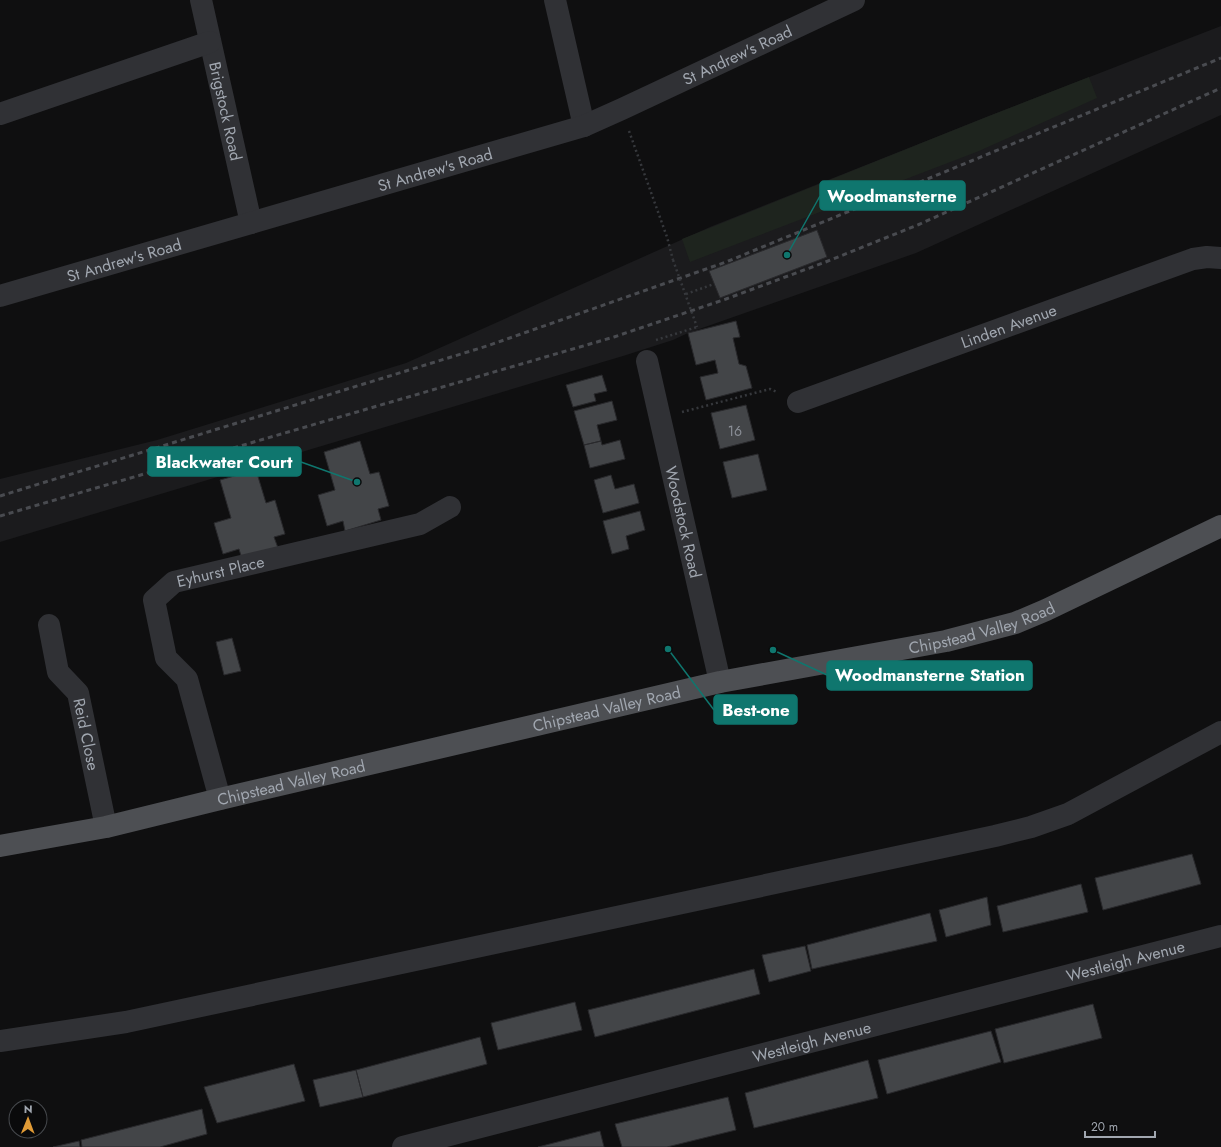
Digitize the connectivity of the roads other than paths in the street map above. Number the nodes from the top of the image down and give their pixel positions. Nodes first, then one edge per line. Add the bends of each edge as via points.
1 (201, 0) edge
2 (554, 0) edge
3 (854, 0) edge
4 (210, 42) junction
5 (0, 114) edge
6 (584, 126) junction
7 (251, 223) junction
8 (1221, 258) edge
9 (0, 296) edge
10 (647, 361) dead end
11 (798, 402) road end
12 (450, 507) dead end
13 (1221, 526) edge
14 (49, 625) dead end
15 (720, 682) junction
16 (1221, 732) edge
17 (220, 799) junction
18 (106, 827) junction
19 (0, 846) edge
20 (1221, 936) edge
21 (0, 1041) edge
22 (402, 1147) edge

1 - 4 street, Brigstock Road
2 - 6 street
3 - 6 street, St Andrew's Road
4 - 5 street
4 - 7 street, Brigstock Road
6 - 7 street, St Andrew's Road
7 - 9 street, St Andrew's Road
8 - 11 street, Linden Avenue via 1207,256 1193,259
10 - 15 street, Woodstock Road
12 - 17 street, Eyhurst Place via 420,524 174,582 154,600 166,658 187,679
13 - 15 main road, Chipstead Valley Road via 1015,623 946,641
14 - 18 street, Reid Close via 58,672 78,693
15 - 17 main road, Chipstead Valley Road
16 - 21 street via 1068,814 1031,827 126,1022
17 - 18 main road, Chipstead Valley Road
18 - 19 main road, Chipstead Valley Road
20 - 22 street, Westleigh Avenue

